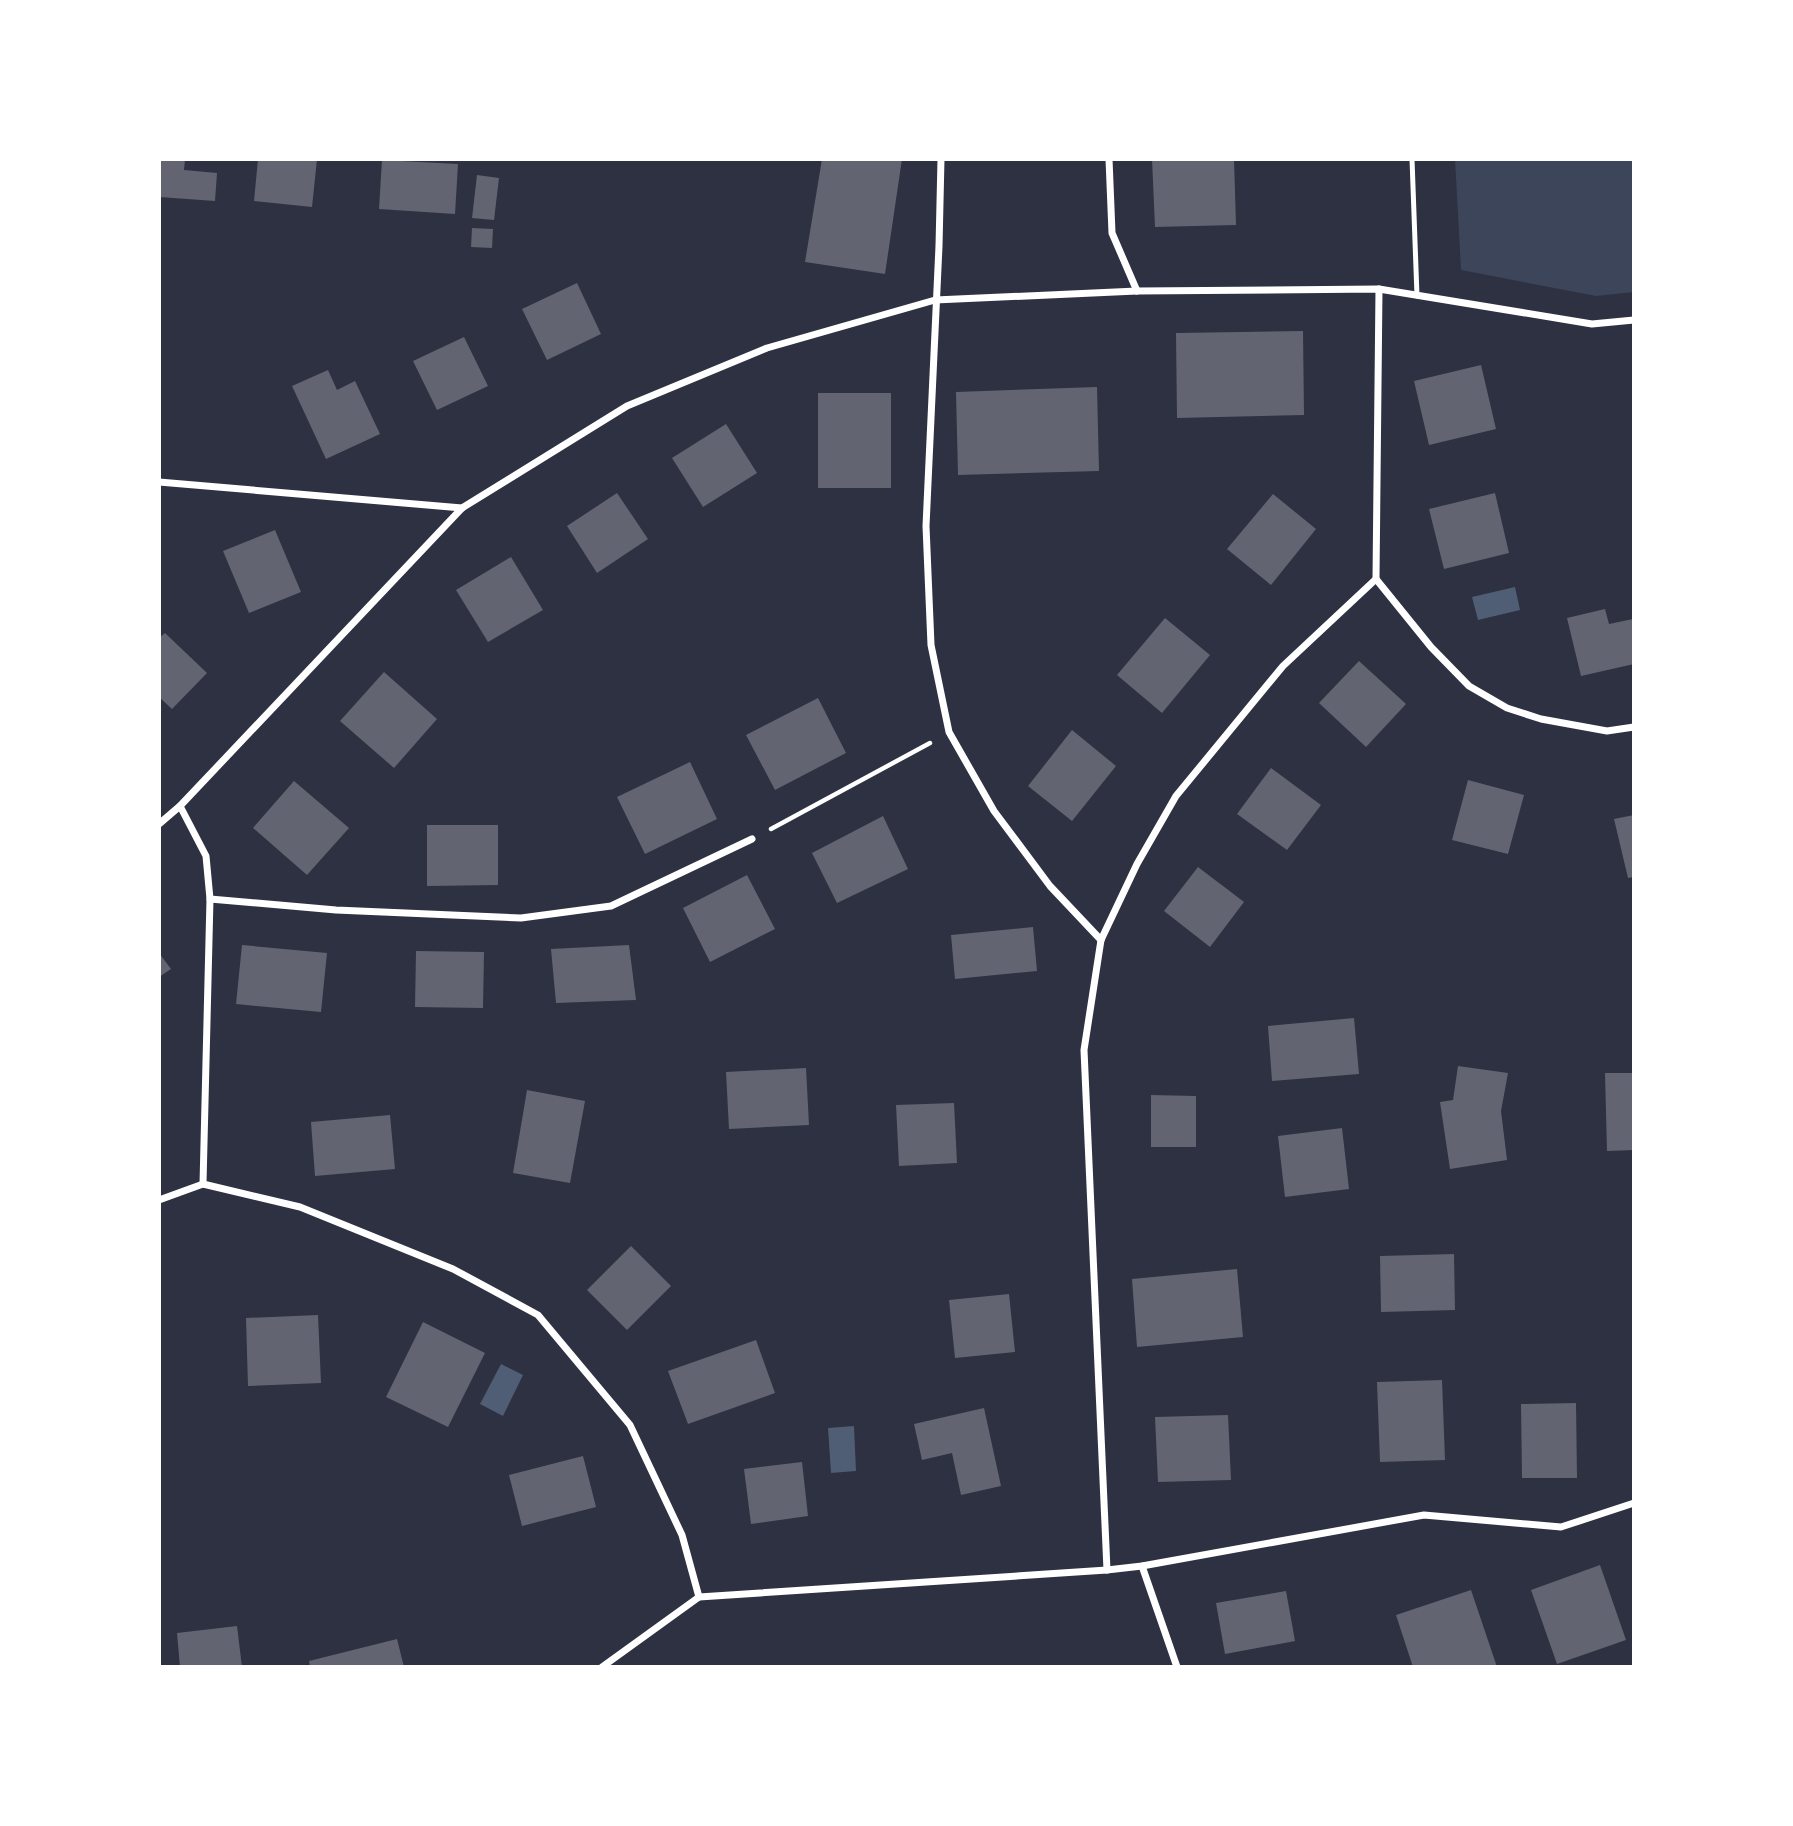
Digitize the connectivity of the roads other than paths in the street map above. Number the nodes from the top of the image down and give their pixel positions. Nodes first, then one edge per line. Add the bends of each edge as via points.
1 (1109, 159) edge
2 (1412, 159) edge
3 (939, 160) edge
4 (1379, 289) junction
5 (1137, 291) junction
6 (1417, 296) junction
7 (935, 300) junction
8 (1634, 320) edge
9 (159, 482) edge
10 (462, 508) junction
11 (1376, 579) junction
12 (1634, 727) edge
13 (180, 806) junction
14 (159, 824) edge
15 (752, 839) road end
16 (210, 899) junction
17 (1101, 940) junction
18 (203, 1184) junction
19 (159, 1200) edge
20 (1634, 1503) edge
21 (1142, 1566) junction
22 (1107, 1570) junction
23 (699, 1597) junction
24 (602, 1667) edge
25 (1177, 1667) edge

1 - 5 street via 1112,233
2 - 6 lane
3 - 7 street
4 - 5 street
4 - 6 street
4 - 11 street
5 - 7 street
6 - 8 street via 1592,324
7 - 10 street via 767,348 627,406
7 - 17 street via 926,526 931,645 949,732 994,811 1050,886
9 - 10 street
10 - 13 street
11 - 12 street via 1469,686 1507,708 1607,731
11 - 17 street via 1283,666 1176,796
13 - 14 street
13 - 16 street via 206,856
15 - 16 street via 611,905 521,918
16 - 18 street
17 - 22 street via 1084,1050
18 - 19 street
18 - 23 street via 300,1208 453,1269 538,1315 630,1425 682,1535
20 - 21 street via 1561,1527 1424,1515
21 - 22 street
21 - 25 street
22 - 23 street
23 - 24 street

